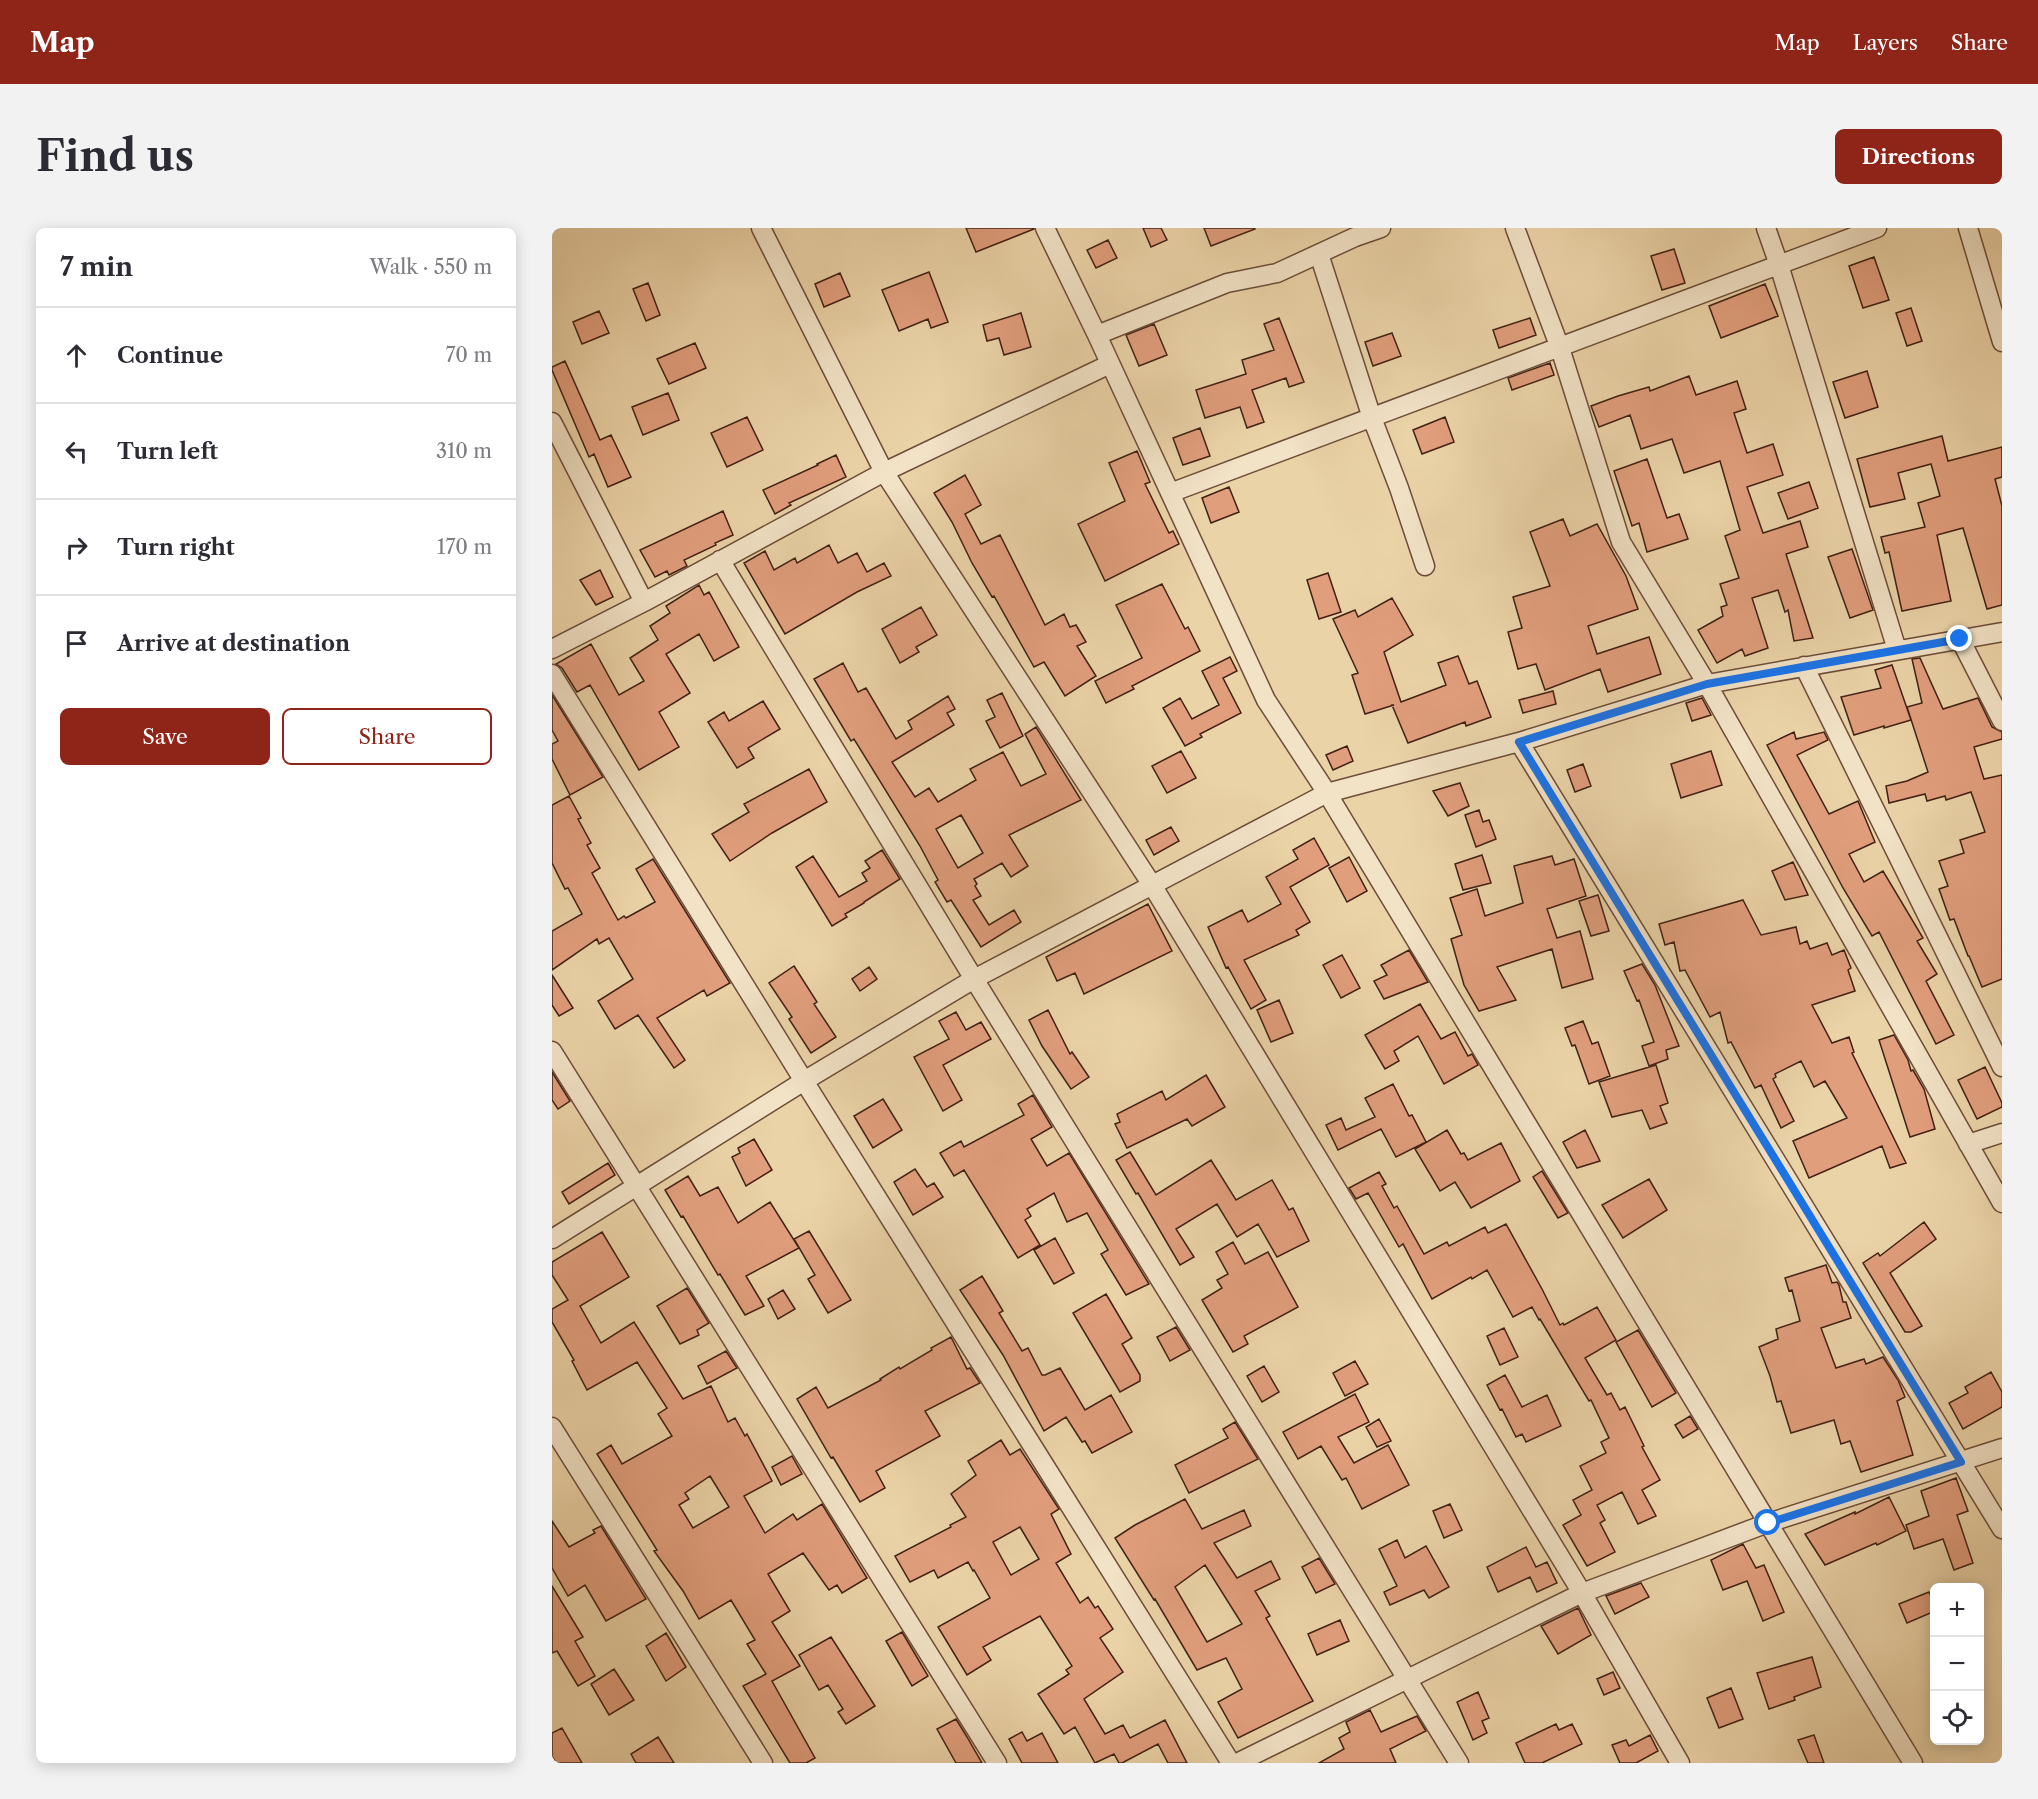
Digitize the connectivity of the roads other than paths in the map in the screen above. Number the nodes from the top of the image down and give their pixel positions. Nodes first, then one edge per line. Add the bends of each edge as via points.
1 (761, 228) edge
2 (1045, 228) edge
3 (1381, 228) edge
4 (1515, 228) edge
5 (1766, 228) edge
6 (1877, 228) edge
7 (1968, 228) edge
8 (1353, 232) edge
9 (1319, 254) junction
10 (1779, 265) junction
11 (1097, 335) junction
12 (2002, 342) edge
13 (1560, 348) junction
14 (1110, 364) junction
15 (1372, 418) junction
16 (552, 422) edge
17 (884, 472) junction
18 (1170, 494) junction
19 (720, 560) junction
20 (1425, 566) dead end
21 (644, 602) junction
22 (2002, 632) edge
23 (1960, 639) junction
24 (552, 649) edge
25 (1897, 650) junction
26 (1804, 666) junction
27 (552, 674) edge
28 (1707, 684) junction
29 (2002, 721) edge
30 (1519, 742) junction
31 (1327, 794) junction
32 (1152, 885) junction
33 (974, 979) junction
34 (552, 1051) edge
35 (2002, 1067) edge
36 (804, 1081) junction
37 (2002, 1133) edge
38 (1968, 1144) junction
39 (636, 1186) junction
40 (2002, 1203) edge
41 (552, 1239) edge
42 (552, 1427) edge
43 (2002, 1448) edge
44 (1961, 1462) junction
45 (1768, 1523) junction
46 (2002, 1529) edge
47 (1582, 1593) junction
48 (1407, 1679) junction
49 (763, 1763) edge
50 (998, 1763) edge
51 (1231, 1763) edge
52 (1237, 1763) edge
53 (1459, 1763) edge
54 (1680, 1763) edge
55 (1913, 1763) edge

1 - 17 street
2 - 11 street
3 - 8 street
4 - 13 street
5 - 10 street
6 - 10 street
7 - 12 street
8 - 9 street
9 - 11 street via 1277,273 1227,283
9 - 15 street
10 - 13 street
10 - 25 street
11 - 14 street
13 - 15 street
13 - 28 street via 1621,542
14 - 17 street
14 - 18 street
15 - 18 street
15 - 20 street
16 - 21 street
17 - 19 street
17 - 32 street
18 - 31 street via 1266,700
19 - 21 street
19 - 33 street
21 - 24 street
22 - 23 street
23 - 25 street
23 - 29 street
25 - 26 street
26 - 28 street
26 - 35 street
27 - 36 street
28 - 30 street
28 - 38 street
30 - 31 street
30 - 44 street
31 - 32 street
31 - 45 street
32 - 33 street
32 - 47 street
33 - 36 street
33 - 48 street
34 - 39 street
36 - 39 street
36 - 51 street
37 - 38 street
38 - 40 street
39 - 41 street
39 - 50 street
42 - 49 street
43 - 44 street
44 - 45 street
44 - 46 street
45 - 47 street
45 - 55 street
47 - 48 street
47 - 54 street
48 - 52 street
48 - 53 street

